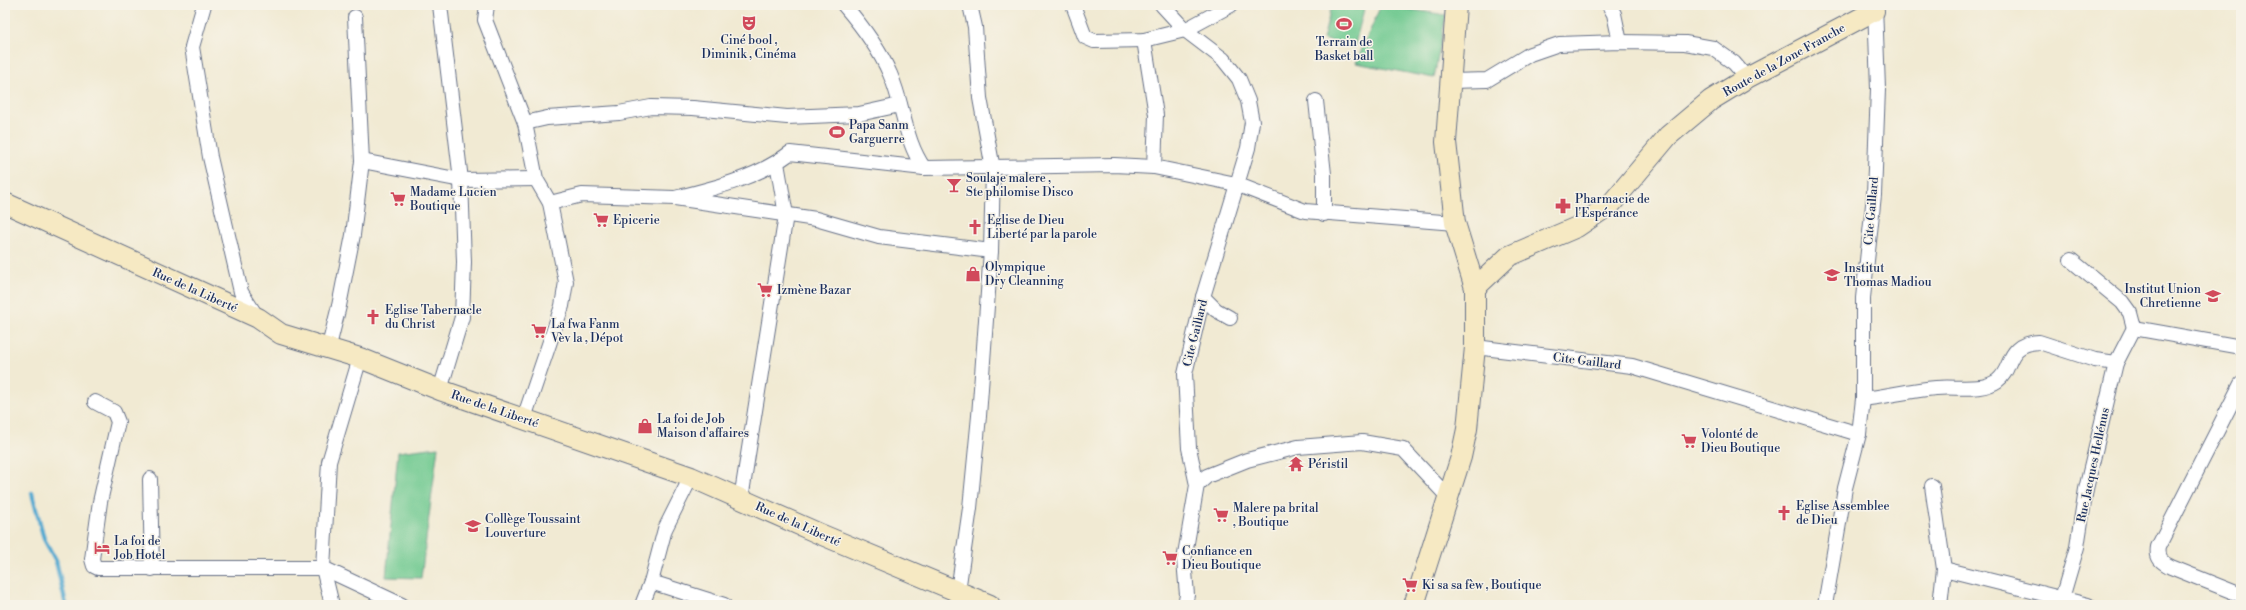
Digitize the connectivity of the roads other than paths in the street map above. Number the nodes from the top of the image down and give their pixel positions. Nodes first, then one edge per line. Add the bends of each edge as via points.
1 (204, 5) edge
2 (440, 5) edge
3 (486, 5) edge
4 (844, 5) edge
5 (970, 5) edge
6 (1073, 5) edge
7 (1162, 5) edge
8 (1231, 5) edge
9 (1456, 5) edge
10 (1609, 5) edge
11 (1878, 7) edge
12 (355, 17) dead end
13 (1184, 30) junction
14 (1144, 40) junction
15 (1620, 42) junction
16 (1747, 78) junction
17 (1451, 80) junction
18 (1316, 101) dead end
19 (900, 105) junction
20 (524, 123) junction
21 (362, 161) junction
22 (777, 163) junction
23 (1154, 167) junction
24 (924, 168) junction
25 (993, 168) junction
26 (536, 179) junction
27 (461, 180) junction
28 (1236, 184) junction
29 (675, 198) junction
30 (5, 203) edge
31 (550, 203) junction
32 (1324, 214) junction
33 (786, 215) junction
34 (1455, 223) junction
35 (991, 251) junction
36 (2071, 260) dead end
37 (1475, 288) junction
38 (1204, 297) junction
39 (258, 318) junction
40 (1230, 318) dead end
41 (2134, 328) junction
42 (1475, 347) junction
43 (2241, 347) edge
44 (328, 350) junction
45 (360, 358) junction
46 (2116, 363) junction
47 (2241, 384) edge
48 (440, 390) junction
49 (1863, 398) junction
50 (95, 402) dead end
51 (524, 418) junction
52 (1859, 434) junction
53 (691, 477) junction
54 (150, 479) dead end
55 (1197, 486) junction
56 (1932, 486) dead end
57 (1449, 498) junction
58 (741, 499) junction
59 (323, 568) junction
60 (152, 569) junction
61 (1944, 569) junction
62 (651, 582) junction
63 (958, 591) junction
64 (2241, 595) edge
65 (2241, 601) edge
66 (2061, 602) edge
67 (332, 605) edge
68 (402, 605) edge
69 (642, 605) edge
70 (724, 605) edge
71 (990, 605) edge
72 (1185, 605) edge
73 (1414, 605) edge
74 (1826, 605) edge
75 (1940, 605) edge
76 (2088, 605) edge
77 (2240, 605) edge

1 - 39 street via 192,47 209,150 241,292
2 - 27 street
3 - 20 street via 485,20
4 - 19 street via 868,34 890,74
5 - 25 street via 980,98
6 - 14 street via 1087,39
7 - 13 street, Cite Gaillard
8 - 13 street
9 - 17 street
10 - 15 street via 1614,14
11 - 16 street, Route de la Zone Franche
11 - 49 street, Cite Gaillard via 1874,195 1863,298
12 - 21 street
13 - 14 street
13 - 28 street, Cite Gaillard via 1223,59 1239,79 1248,101 1252,122 1248,148
14 - 23 street via 1156,115
15 - 16 street via 1685,43 1713,48 1734,63
15 - 17 street via 1559,44 1530,54 1487,80
16 - 37 street, Route de la Zone Franche via 1711,100 1668,136 1611,204 1577,227 1509,256
17 - 34 street via 1446,142
18 - 32 street via 1324,174
19 - 20 street via 859,114 787,117 693,108 651,107 619,113 547,118
19 - 24 street via 914,155
20 - 26 street
21 - 27 street
21 - 44 street via 353,235
22 - 24 street via 790,153
22 - 29 street via 724,186
22 - 33 street
23 - 25 street via 1114,165
23 - 28 street
24 - 25 street
25 - 35 street
26 - 27 street
26 - 31 street
27 - 48 street via 464,262 462,317
28 - 32 street via 1305,211
28 - 38 street, Cite Gaillard
29 - 31 street via 582,195
29 - 33 street
30 - 39 street, Rue de la Liberté
31 - 51 street via 566,282 562,306
32 - 34 street
33 - 35 street via 816,219 879,238
33 - 58 street
34 - 37 street
35 - 63 street via 979,416 970,508
36 - 41 street via 2122,302 2130,313
37 - 42 street
38 - 40 street via 1216,310
38 - 55 street, Cite Gaillard via 1185,374 1189,448
39 - 44 street, Rue de la Liberté via 281,334
41 - 43 street
41 - 46 street, Rue Jacques Hellénus
42 - 52 street, Cite Gaillard via 1632,366
42 - 57 street via 1467,429
44 - 45 street, Rue de la Liberté
45 - 48 street, Rue de la Liberté
45 - 59 street via 329,462
46 - 49 street via 2095,360 2039,342 2030,342 2019,347 2000,379 1990,385 1938,388
46 - 66 street, Rue Jacques Hellénus via 2086,488 2077,547
47 - 64 street via 2158,547 2157,555 2161,562 2170,567
48 - 51 street, Rue de la Liberté
49 - 52 street, Cite Gaillard
50 - 60 street via 114,412 118,428 100,502 92,563 98,568
51 - 53 street, Rue de la Liberté
52 - 74 street, Cite Gaillard via 1845,488
53 - 58 street, Rue de la Liberté
53 - 62 street via 665,529
54 - 60 street
55 - 57 street via 1207,476 1247,460 1298,447 1362,442 1403,449
55 - 72 street, Cite Gaillard via 1184,560 1187,595
56 - 61 street
57 - 73 street
58 - 63 street, Rue de la Liberté
59 - 60 street
59 - 67 street
59 - 68 street
61 - 66 street
61 - 75 street
62 - 69 street
62 - 70 street
63 - 71 street, Rue de la Liberté
65 - 77 street
66 - 76 street

